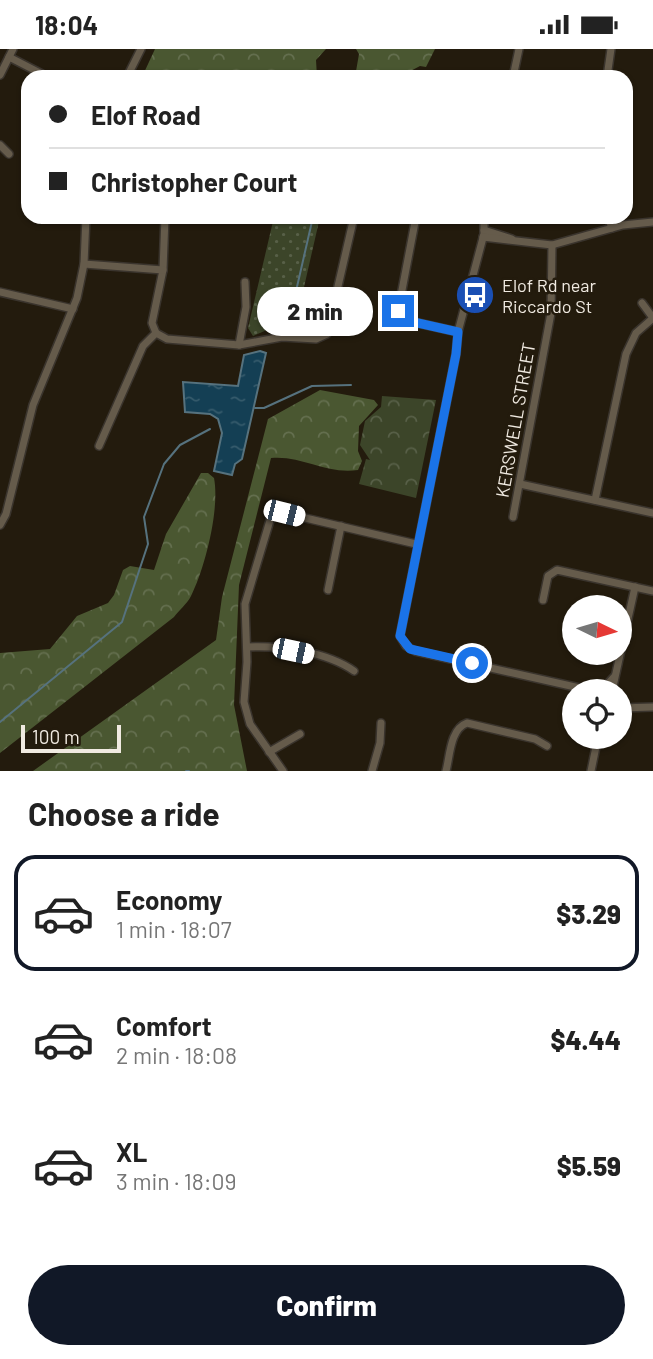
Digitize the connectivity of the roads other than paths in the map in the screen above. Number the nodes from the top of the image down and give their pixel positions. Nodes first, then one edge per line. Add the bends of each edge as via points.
1 (13, 49) edge
2 (141, 49) edge
3 (519, 49) edge
4 (611, 49) edge
5 (9, 57) junction
6 (34, 70) edge
7 (130, 70) edge
8 (514, 70) edge
9 (608, 70) edge
10 (0, 75) edge
11 (0, 145) edge
12 (9, 154) dead end
13 (653, 222) edge
14 (86, 224) edge
15 (165, 224) edge
16 (352, 224) edge
17 (415, 224) edge
18 (485, 224) edge
19 (611, 224) edge
20 (612, 228) junction
21 (484, 234) junction
22 (552, 245) junction
23 (84, 264) junction
24 (163, 270) junction
25 (245, 282) dead end
26 (0, 292) edge
27 (642, 303) dead end
28 (73, 309) junction
29 (653, 318) edge
30 (458, 332) junction
31 (156, 333) junction
32 (239, 345) junction
33 (99, 446) dead end
34 (520, 484) junction
35 (595, 500) junction
36 (653, 513) edge
37 (513, 517) dead end
38 (0, 525) edge
39 (341, 526) junction
40 (416, 544) junction
41 (635, 587) junction
42 (327, 590) dead end
43 (653, 591) edge
44 (542, 600) dead end
45 (247, 647) junction
46 (354, 671) dead end
47 (612, 679) edge
48 (562, 686) edge
49 (632, 706) edge
50 (653, 707) edge
51 (381, 723) dead end
52 (300, 734) dead end
53 (547, 746) dead end
54 (596, 749) edge
55 (269, 752) junction
56 (283, 771) edge
57 (372, 771) edge
58 (446, 771) edge
59 (591, 771) edge

1 - 5 street
2 - 7 street
3 - 8 street
4 - 9 street
5 - 6 street
5 - 10 street
11 - 12 street
13 - 20 street
14 - 23 street
15 - 24 street
16 - 32 street via 327,334 316,339 288,337
17 - 30 street via 398,311 409,321
18 - 21 street
19 - 20 street
20 - 22 street
21 - 22 street
21 - 30 street
22 - 34 street, KERSWELL STREET via 551,313
23 - 24 street
23 - 28 street
24 - 31 street via 152,323
25 - 32 street
26 - 28 street
27 - 29 street
28 - 38 street via 33,405
29 - 35 street via 636,333 626,355
30 - 40 street
31 - 32 street via 167,339
31 - 33 street via 143,346
34 - 35 street
34 - 37 street, KERSWELL STREET
35 - 36 street
39 - 40 street
39 - 42 street
39 - 45 street via 284,513 271,517 245,604
40 - 48 street via 400,627 406,646
41 - 43 street
41 - 44 street via 557,570 548,576
41 - 47 street
45 - 46 street via 272,646 324,658
45 - 55 street via 246,713
49 - 50 street
51 - 57 street
52 - 55 street
53 - 58 street via 467,723 454,735
54 - 59 street
55 - 56 street

